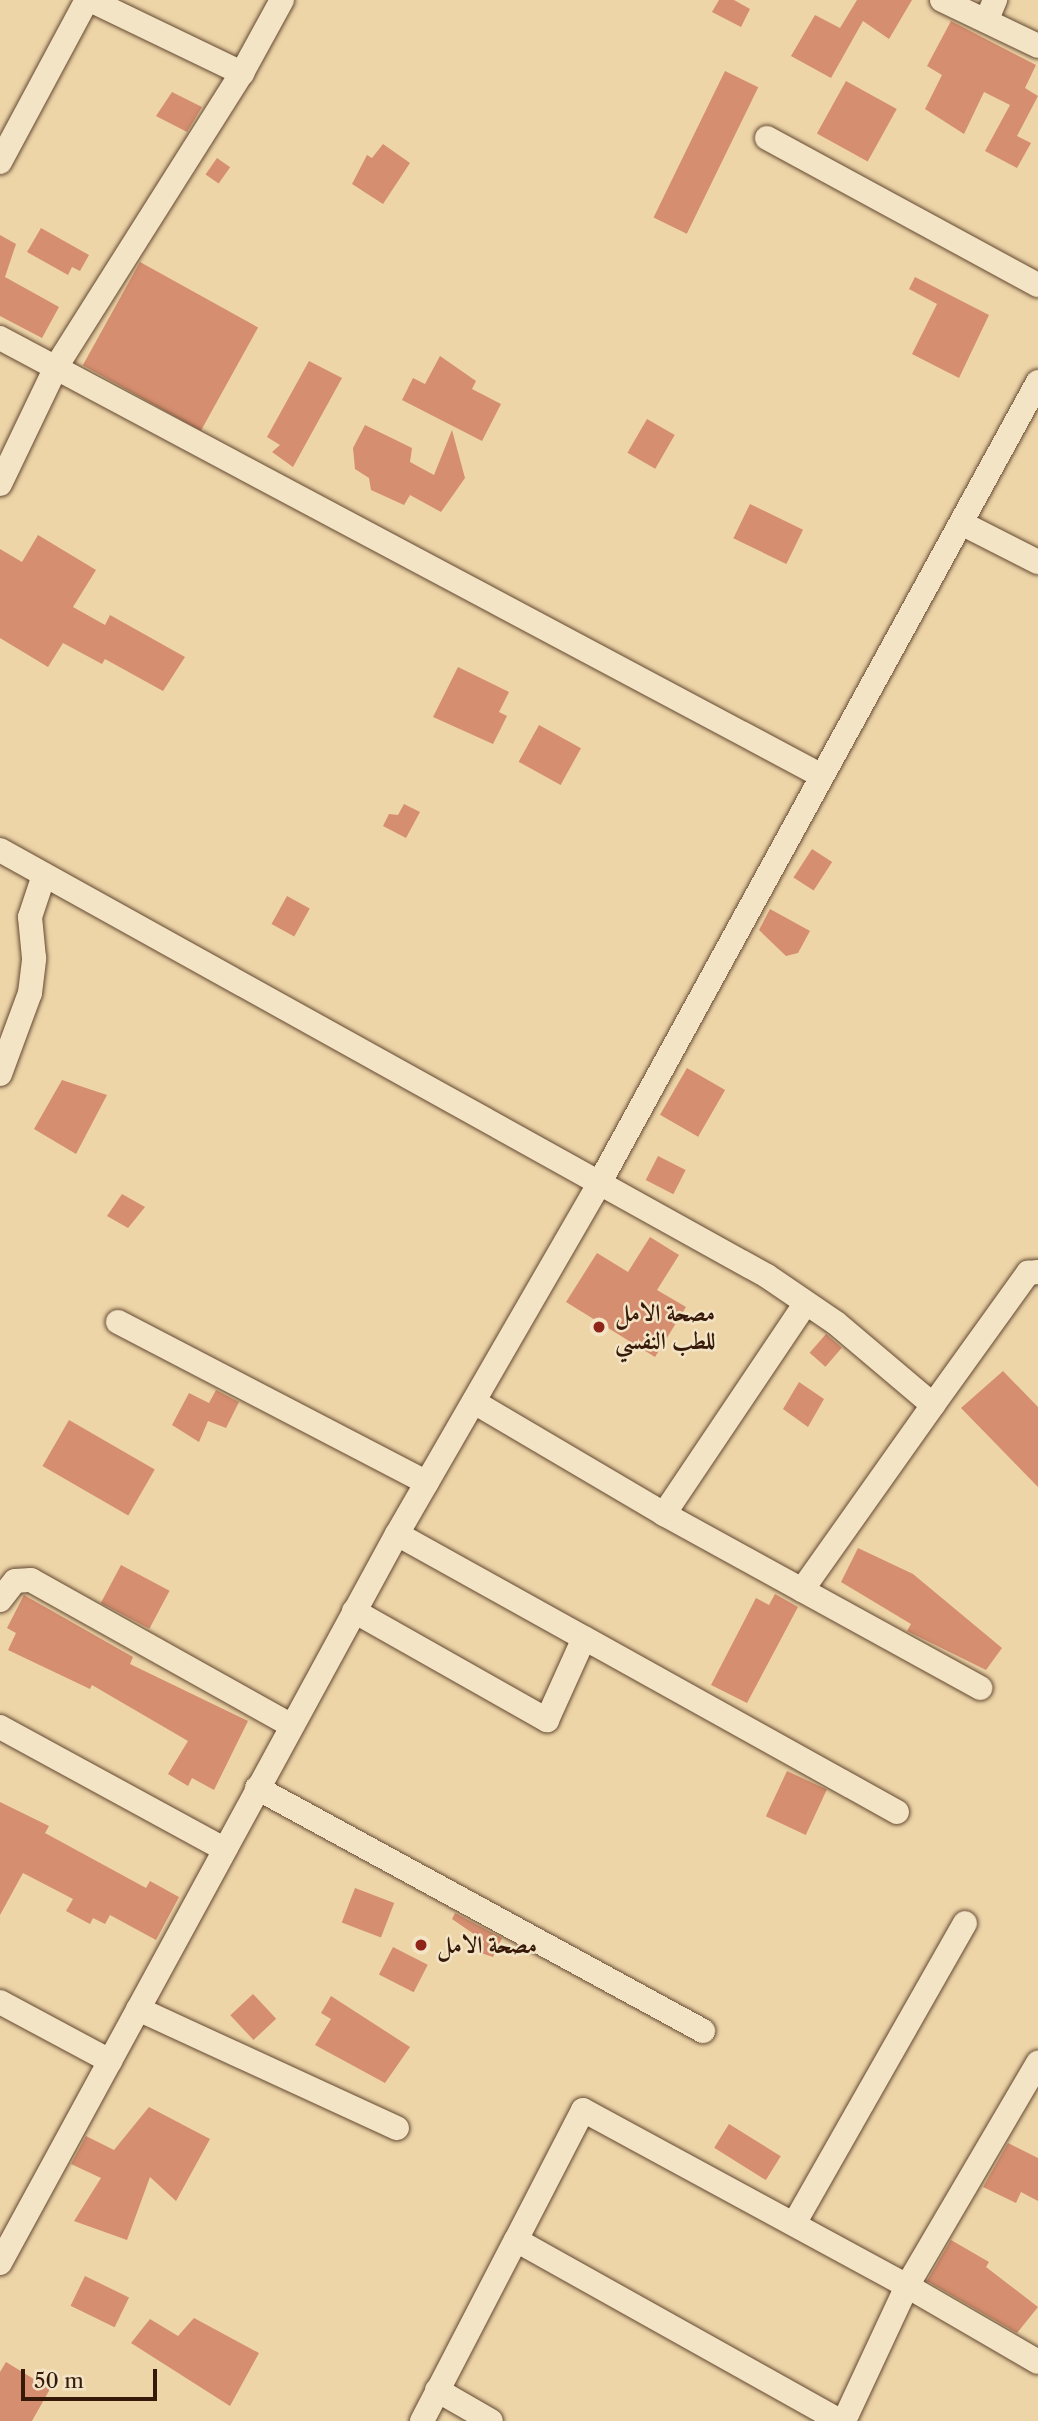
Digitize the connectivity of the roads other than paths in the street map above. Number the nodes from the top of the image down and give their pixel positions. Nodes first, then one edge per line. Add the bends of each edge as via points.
1 (89, 0) edge
2 (282, 0) edge
3 (942, 0) edge
4 (991, 10) edge
5 (1038, 46) edge
6 (242, 73) junction
7 (767, 138) dead end
8 (0, 162) edge
9 (1038, 285) edge
10 (0, 338) edge
11 (56, 367) junction
12 (1038, 382) edge
13 (0, 484) edge
14 (963, 524) junction
15 (1038, 562) edge
16 (820, 775) junction
17 (0, 850) edge
18 (44, 875) junction
19 (0, 1074) edge
20 (600, 1182) junction
21 (1038, 1272) edge
22 (806, 1303) junction
23 (118, 1322) dead end
24 (474, 1402) junction
25 (933, 1405) junction
26 (427, 1483) junction
27 (664, 1514) junction
28 (397, 1534) junction
29 (802, 1590) junction
30 (0, 1600) edge
31 (354, 1611) junction
32 (584, 1638) junction
33 (980, 1688) dead end
34 (292, 1726) junction
35 (0, 1727) edge
36 (257, 1788) junction
37 (897, 1812) dead end
38 (224, 1849) junction
39 (965, 1923) dead end
40 (0, 2002) edge
41 (138, 2009) junction
42 (703, 2031) dead end
43 (110, 2061) junction
44 (1038, 2063) edge
45 (397, 2128) dead end
46 (9, 2224) edge
47 (794, 2224) junction
48 (516, 2240) junction
49 (0, 2263) edge
50 (907, 2286) junction
51 (1037, 2361) edge
52 (437, 2390) junction
53 (422, 2421) edge
54 (491, 2421) edge
55 (842, 2421) edge

1 - 6 street
1 - 8 street
2 - 6 street
3 - 4 street
4 - 5 street
6 - 11 street
7 - 9 street
10 - 11 street
11 - 13 street
11 - 16 street
12 - 14 street
14 - 15 street
14 - 16 street
16 - 20 street
17 - 18 street
18 - 19 street via 30,917 34,958 30,993
18 - 20 street
20 - 22 street via 767,1276
20 - 24 street
21 - 25 street via 1028,1273
22 - 25 street
22 - 27 street
23 - 26 street
24 - 26 street
24 - 27 street
25 - 29 street
26 - 28 street
27 - 29 street
28 - 31 street
28 - 32 street
29 - 33 street
30 - 34 street via 15,1581 31,1580
31 - 32 street via 547,1720
31 - 34 street
32 - 37 street
34 - 36 street
35 - 38 street
36 - 38 street
36 - 42 street
38 - 41 street
39 - 47 street
40 - 43 street
41 - 43 street
41 - 45 street
43 - 46 street
44 - 50 street
46 - 49 street
47 - 48 street via 583,2110
47 - 50 street
48 - 52 street
48 - 55 street
50 - 51 street
50 - 55 street
52 - 53 street
52 - 54 street

